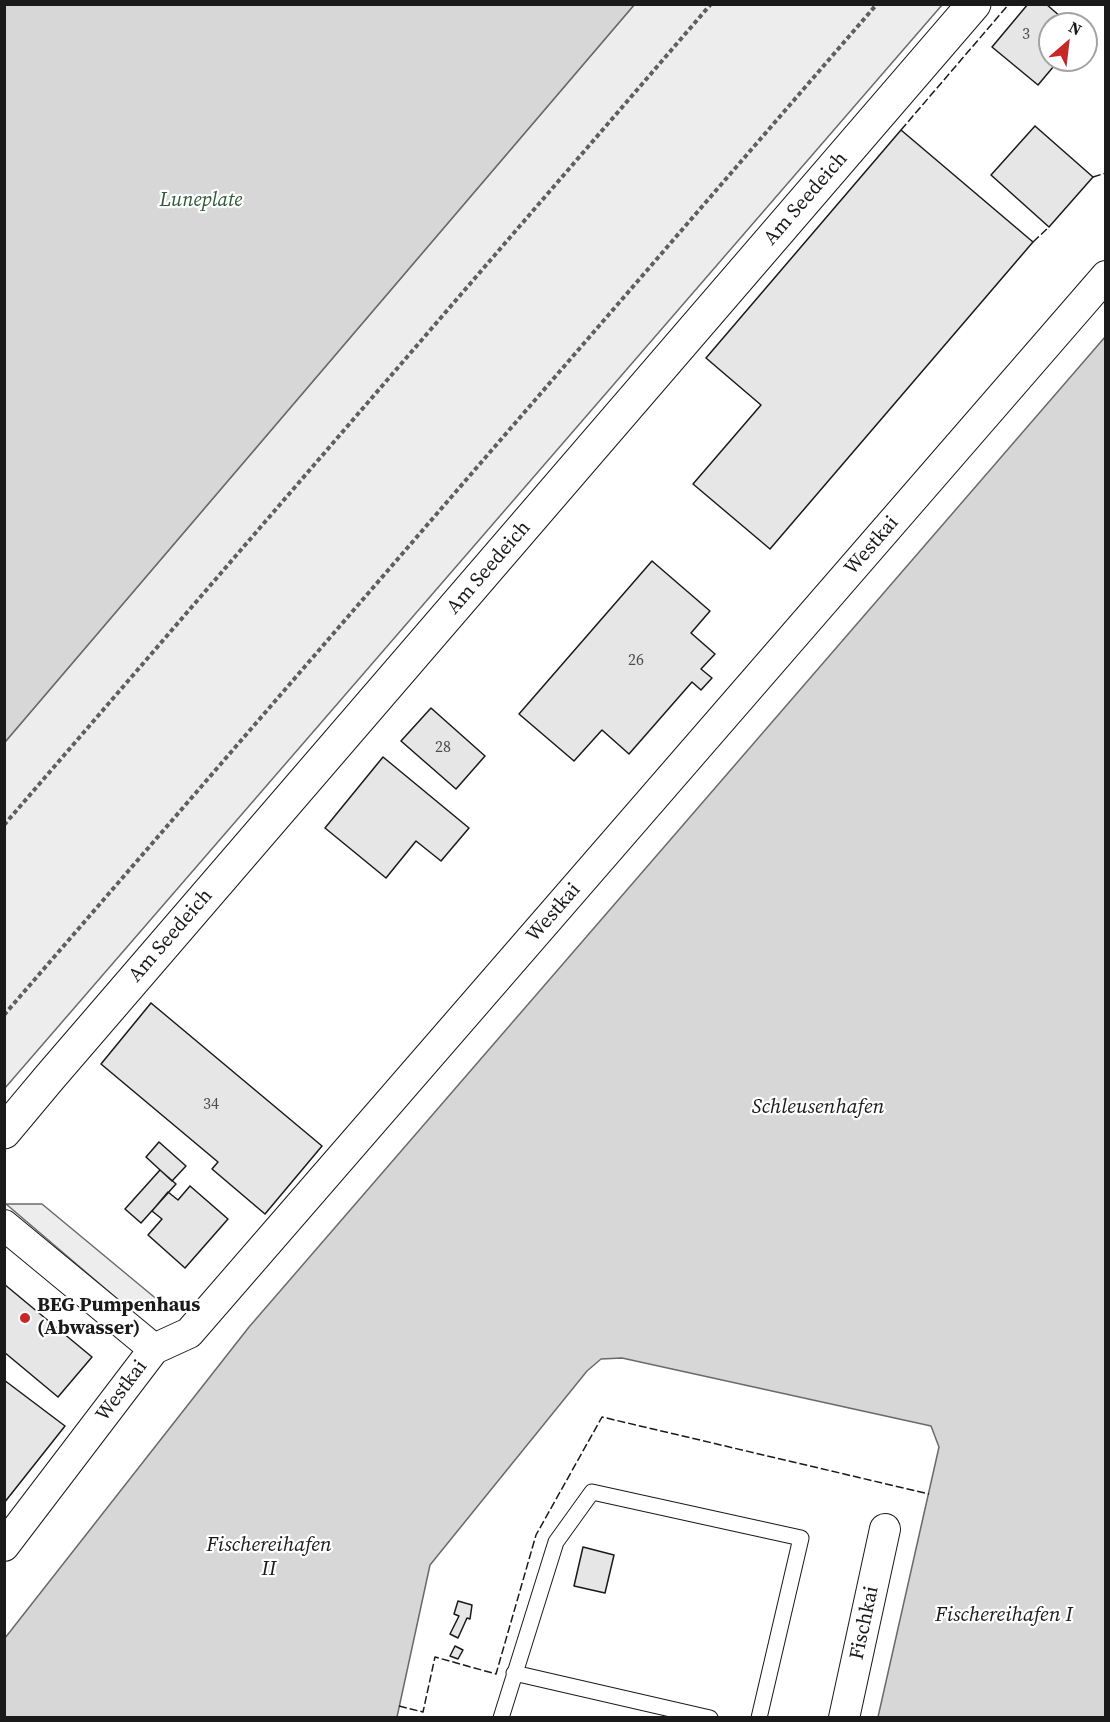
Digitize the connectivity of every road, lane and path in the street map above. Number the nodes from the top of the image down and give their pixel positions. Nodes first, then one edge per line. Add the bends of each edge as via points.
1 (711, 4) edge
2 (877, 4) edge
3 (974, 4) edge
4 (1106, 276) edge
5 (4, 825) edge
6 (4, 1015) edge
7 (4, 1132) edge
8 (4, 1225) edge
9 (154, 1349) junction
10 (885, 1529) dead end
11 (4, 1546) edge
12 (514, 1672) junction
13 (501, 1718) edge
14 (710, 1718) edge
15 (759, 1718) edge
16 (844, 1718) edge

1 - 5 path
2 - 6 path
3 - 7 street, Am Seedeich
4 - 9 street, Westkai via 189,1334
8 - 9 street
9 - 11 street, Westkai
10 - 16 street, Fischkai
12 - 13 lane
12 - 14 lane
12 - 15 lane via 556,1542 592,1492 801,1538

